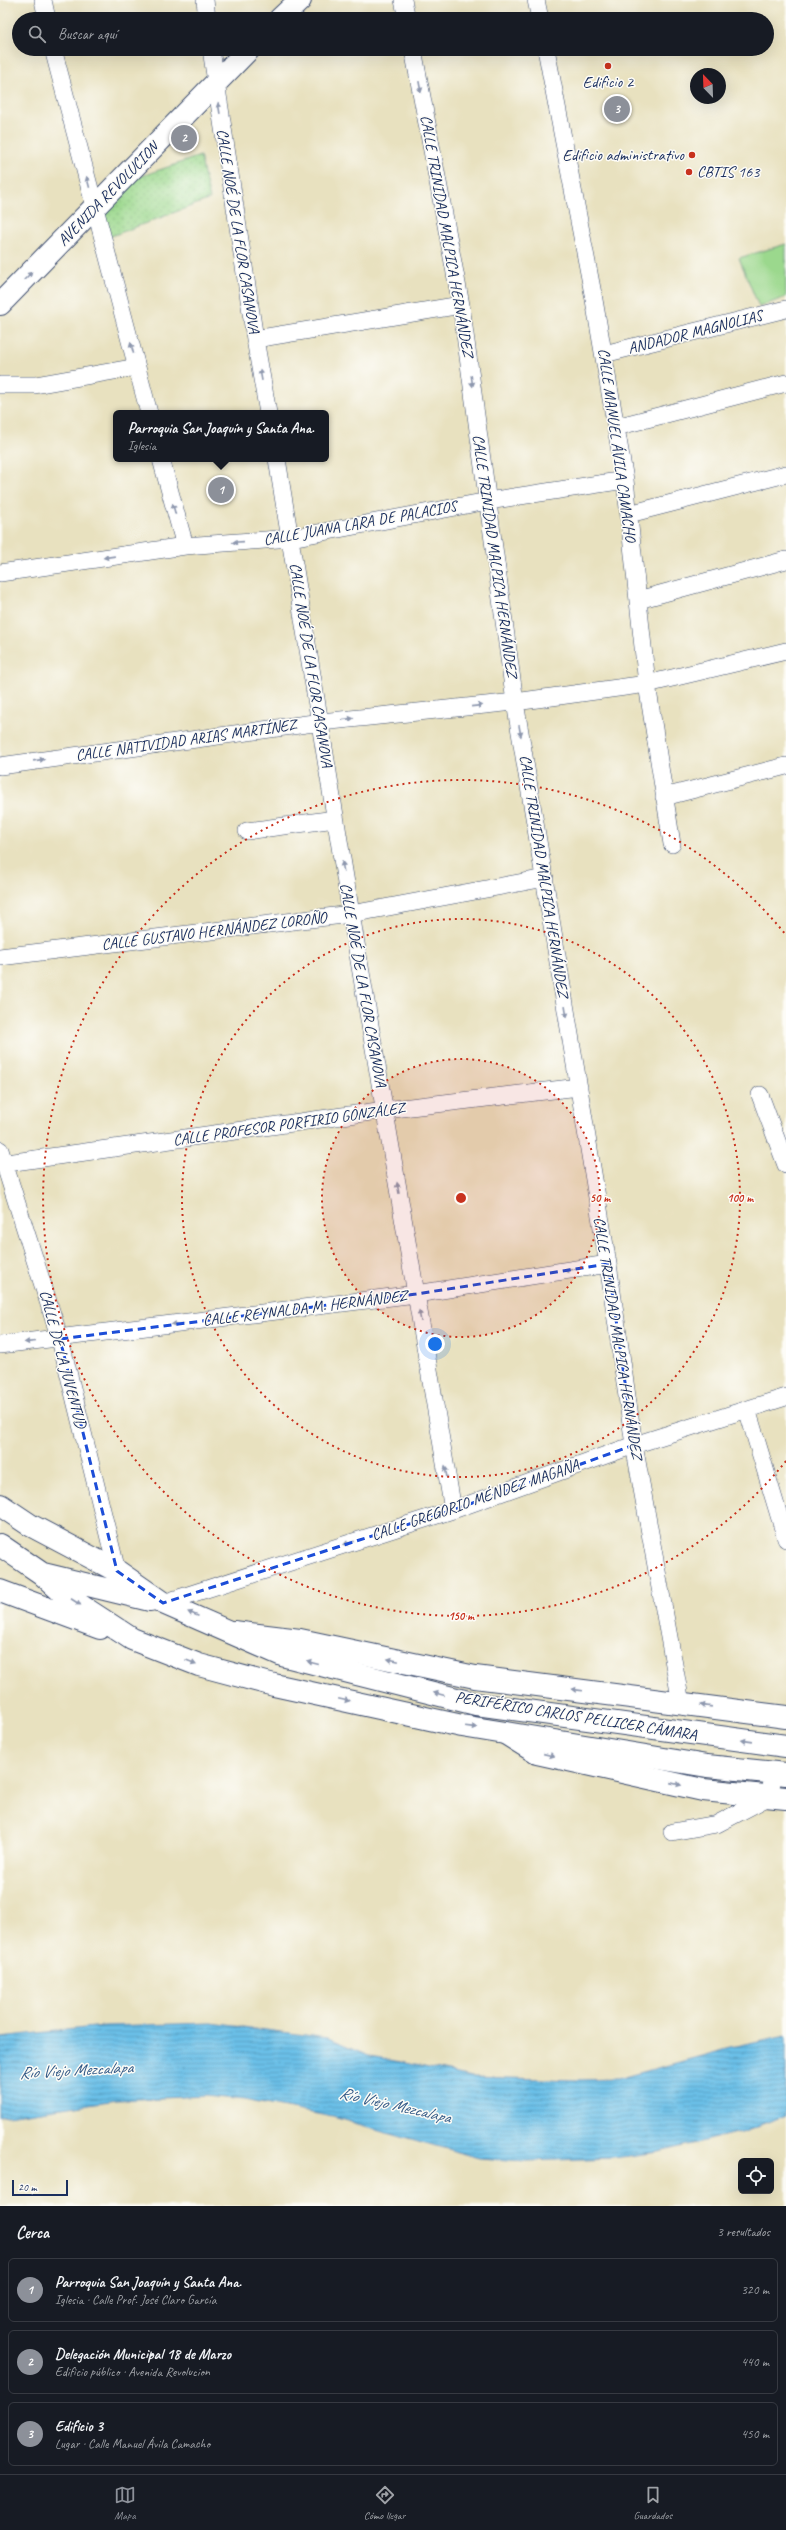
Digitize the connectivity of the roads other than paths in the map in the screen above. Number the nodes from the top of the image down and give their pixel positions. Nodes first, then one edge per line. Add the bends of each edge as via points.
1 (43, 0) edge
2 (205, 0) edge
3 (300, 0) edge
4 (403, 0) edge
5 (536, 0) edge
6 (46, 12) edge
7 (206, 12) edge
8 (287, 12) edge
9 (406, 12) edge
10 (539, 12) edge
11 (55, 56) edge
12 (212, 56) edge
13 (243, 56) edge
14 (414, 56) edge
15 (547, 56) edge
16 (215, 83) junction
17 (95, 209) junction
18 (0, 304) edge
19 (461, 305) junction
20 (786, 309) edge
21 (255, 340) junction
22 (604, 354) junction
23 (137, 367) junction
24 (786, 383) edge
25 (0, 385) edge
26 (148, 410) edge
27 (267, 410) edge
28 (616, 427) junction
29 (162, 462) edge
30 (278, 462) edge
31 (786, 474) edge
32 (625, 480) junction
33 (488, 501) junction
34 (629, 514) junction
35 (291, 538) junction
36 (184, 546) junction
37 (786, 560) edge
38 (0, 573) edge
39 (638, 600) junction
40 (786, 651) edge
41 (647, 684) junction
42 (516, 702) junction
43 (321, 722) junction
44 (0, 766) edge
45 (786, 766) edge
46 (664, 797) junction
47 (335, 819) junction
48 (247, 831) dead end
49 (672, 844) dead end
50 (545, 878) junction
51 (350, 914) junction
52 (0, 957) edge
53 (578, 1087) junction
54 (760, 1095) dead end
55 (385, 1110) junction
56 (1, 1159) edge
57 (786, 1165) edge
58 (608, 1264) junction
59 (416, 1294) junction
60 (60, 1339) junction
61 (0, 1345) edge
62 (786, 1397) edge
63 (747, 1409) junction
64 (634, 1445) junction
65 (0, 1505) edge
66 (453, 1510) junction
67 (786, 1539) edge
68 (0, 1545) edge
69 (0, 1559) edge
70 (117, 1571) junction
71 (41, 1573) junction
72 (0, 1591) edge
73 (163, 1603) junction
74 (232, 1632) junction
75 (132, 1639) junction
76 (681, 1703) junction
77 (786, 1718) edge
78 (502, 1731) junction
79 (786, 1746) edge
80 (707, 1766) junction
81 (780, 1774) edge
82 (703, 1790) junction
83 (778, 1797) edge
84 (672, 1832) dead end

1 - 6 street
2 - 7 street
3 - 8 main road
4 - 9 street
5 - 10 street
17 -> 11 street
12 - 16 street, CALLE NOÉ DE LA FLOR CASANOVA
13 - 16 main road, AVENIDA REVOLUCION
14 -> 19 street, CALLE TRINIDAD MALPICA HERNÁNDEZ
15 - 22 street, CALLE MANUEL ÁVILA CAMACHO
16 - 17 main road, AVENIDA REVOLUCION
21 -> 16 street, CALLE NOÉ DE LA FLOR CASANOVA
18 -> 17 main road, AVENIDA REVOLUCION
23 -> 17 street
19 - 21 street
19 -> 33 street, CALLE TRINIDAD MALPICA HERNÁNDEZ
20 - 22 street, ANDADOR MAGNOLIAS
27 -> 21 street, CALLE NOÉ DE LA FLOR CASANOVA
22 - 28 street, CALLE MANUEL ÁVILA CAMACHO
23 - 25 street via 35,384
23 - 26 street
24 - 28 street
28 - 32 street, CALLE MANUEL ÁVILA CAMACHO
36 -> 29 street
30 - 35 street, CALLE NOÉ DE LA FLOR CASANOVA
31 - 34 street
32 - 33 street, CALLE JUANA LARA DE PALACIOS
32 - 34 street, CALLE MANUEL ÁVILA CAMACHO
33 - 35 street, CALLE JUANA LARA DE PALACIOS
33 - 42 street, CALLE TRINIDAD MALPICA HERNÁNDEZ
34 - 39 street, CALLE MANUEL ÁVILA CAMACHO
35 -> 36 street, CALLE JUANA LARA DE PALACIOS
35 - 43 street, CALLE NOÉ DE LA FLOR CASANOVA
36 -> 38 street, CALLE JUANA LARA DE PALACIOS
37 - 39 street
39 - 41 street, CALLE MANUEL ÁVILA CAMACHO
40 - 41 street, CALLE NATIVIDAD ARIAS MARTÍNEZ
41 - 42 street, CALLE NATIVIDAD ARIAS MARTÍNEZ
41 - 46 street, CALLE MANUEL ÁVILA CAMACHO
43 -> 42 street, CALLE NATIVIDAD ARIAS MARTÍNEZ
42 -> 50 street, CALLE TRINIDAD MALPICA HERNÁNDEZ
44 -> 43 street, CALLE NATIVIDAD ARIAS MARTÍNEZ
43 - 47 street, CALLE NOÉ DE LA FLOR CASANOVA
45 - 46 street
46 - 49 street, CALLE MANUEL ÁVILA CAMACHO
47 - 48 street
51 -> 47 street, CALLE NOÉ DE LA FLOR CASANOVA
50 - 51 street, CALLE GUSTAVO HERNÁNDEZ LOROÑO
50 -> 53 street, CALLE TRINIDAD MALPICA HERNÁNDEZ
51 - 52 street, CALLE GUSTAVO HERNÁNDEZ LOROÑO
51 - 55 street, CALLE NOÉ DE LA FLOR CASANOVA
53 - 55 street, CALLE PROFESOR PORFIRIO GONZÁLEZ
53 - 58 street, CALLE TRINIDAD MALPICA HERNÁNDEZ
54 - 57 street
55 - 56 street, CALLE PROFESOR PORFIRIO GONZÁLEZ
59 -> 55 street, CALLE NOÉ DE LA FLOR CASANOVA
56 - 60 street, CALLE DE LA JUVENTUD
58 -> 59 street, CALLE REYNALDA M. HERNÁNDEZ
58 - 64 street, CALLE TRINIDAD MALPICA HERNÁNDEZ
59 -> 60 street, CALLE REYNALDA M. HERNÁNDEZ
66 -> 59 street, CALLE NOÉ DE LA FLOR CASANOVA
60 -> 61 street, CALLE REYNALDA M. HERNÁNDEZ
60 - 70 street, CALLE DE LA JUVENTUD
62 - 63 street, CALLE GREGORIO MÉNDEZ MAGAÑA
63 - 64 street, CALLE GREGORIO MÉNDEZ MAGAÑA
63 - 67 street
64 - 66 street, CALLE GREGORIO MÉNDEZ MAGAÑA
64 - 76 street, CALLE TRINIDAD MALPICA HERNÁNDEZ
65 - 70 main road, PERIFÉRICO CARLOS PELLICER CÁMARA via 30,1525
66 -> 73 street, CALLE GREGORIO MÉNDEZ MAGAÑA
68 - 71 main road, PERIFÉRICO CARLOS PELLICER CÁMARA
69 - 71 main road
70 - 73 main road, PERIFÉRICO CARLOS PELLICER CÁMARA
71 - 73 main road
71 -> 75 main road, PERIFÉRICO CARLOS PELLICER CÁMARA via 66,1596
72 - 75 main road via 26,1603
74 -> 73 main road, PERIFÉRICO CARLOS PELLICER CÁMARA
76 -> 74 main road via 475,1677 300,1640
79 -> 74 main road, PERIFÉRICO CARLOS PELLICER CÁMARA via 476,1704 282,1655
75 -> 78 main road, PERIFÉRICO CARLOS PELLICER CÁMARA via 199,1665 274,1685 462,1726
77 -> 76 main road
78 - 80 main road, PERIFÉRICO CARLOS PELLICER CÁMARA
78 -> 82 main road via 537,1753
80 - 81 main road, PERIFÉRICO CARLOS PELLICER CÁMARA
80 - 82 main road
81 - 83 street
82 - 83 main road
83 - 84 street via 717,1824

